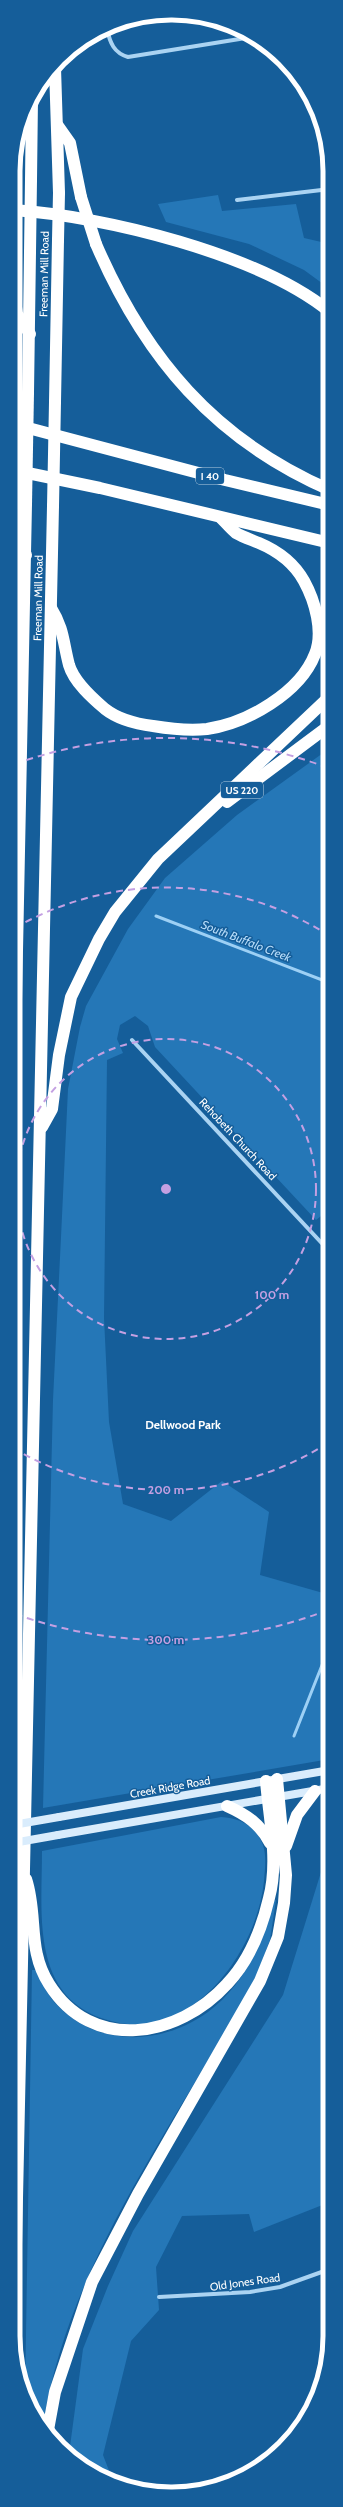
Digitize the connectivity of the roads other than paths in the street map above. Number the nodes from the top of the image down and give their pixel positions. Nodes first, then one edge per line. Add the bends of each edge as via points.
1 (108, 34) edge
2 (244, 38) edge
3 (55, 75) edge
4 (32, 114) edge
5 (58, 126) junction
6 (323, 190) edge
7 (237, 200) dead end
8 (20, 211) edge
9 (323, 308) edge
10 (20, 319) edge
11 (30, 335) junction
12 (20, 426) edge
13 (20, 471) edge
14 (323, 487) edge
15 (323, 503) edge
16 (221, 518) junction
17 (323, 541) edge
18 (26, 555) junction
19 (20, 562) edge
20 (51, 608) junction
21 (323, 703) edge
22 (323, 730) edge
23 (20, 755) edge
24 (158, 859) junction
25 (132, 1040) dead end
26 (40, 1128) junction
27 (323, 1245) edge
28 (323, 1771) edge
29 (272, 1780) junction
30 (323, 1789) edge
31 (315, 1791) junction
32 (273, 1798) junction
33 (227, 1806) junction
34 (20, 1824) edge
35 (20, 1842) edge
36 (272, 1846) junction
37 (284, 1857) junction
38 (25, 1876) junction
39 (20, 2007) edge
40 (323, 2272) edge
41 (160, 2297) dead end
42 (49, 2425) edge

1 - 2 street via 115,50 128,57
3 - 5 highway, Freeman Mill Road
4 - 11 highway, Freeman Mill Road, bridge
5 - 14 highway, bridge via 70,143 81,196 96,244 121,298 163,363 203,407 240,440
5 - 20 highway, Freeman Mill Road, bridge
6 - 7 street
8 - 9 highway via 78,218 172,239 272,277
10 - 11 highway
11 - 18 highway, Freeman Mill Road, bridge
12 - 15 highway, I 40
13 - 16 highway
16 - 17 highway
16 - 20 highway via 237,533 285,558 304,580 315,607 318,639 311,664 278,700 264,708 246,717 208,729 168,729 119,717 106,710 79,683 70,667 61,625
18 - 19 highway
18 - 23 highway, Freeman Mill Road
20 - 26 highway, Freeman Mill Road
21 - 24 highway
22 - 24 highway, US 220 via 250,784
24 - 26 highway, US 220 via 115,912 71,997 60,1048 52,1109
25 - 27 street, Rehobeth Church Road
26 - 38 highway, Freeman Mill Road
28 - 29 main road, Creek Ridge Road
29 - 32 highway
29 - 34 main road, Creek Ridge Road, bridge
30 - 31 main road
31 - 32 main road
31 - 37 highway via 291,1826
32 - 33 main road
32 - 36 highway
32 - 37 highway
33 - 35 main road, bridge
33 - 36 highway via 252,1819
36 - 38 highway via 274,1865 270,1897 253,1944 228,1984 187,2015 155,2029 138,2031 106,2028 87,2020 61,2002 39,1964 33,1939 31,1894
37 - 42 highway via 284,1903 278,1937 268,1962 260,1981 138,2194 92,2282 55,2392
38 - 39 highway via 22,1896
40 - 41 street, Old Jones Road via 280,2287 250,2292

